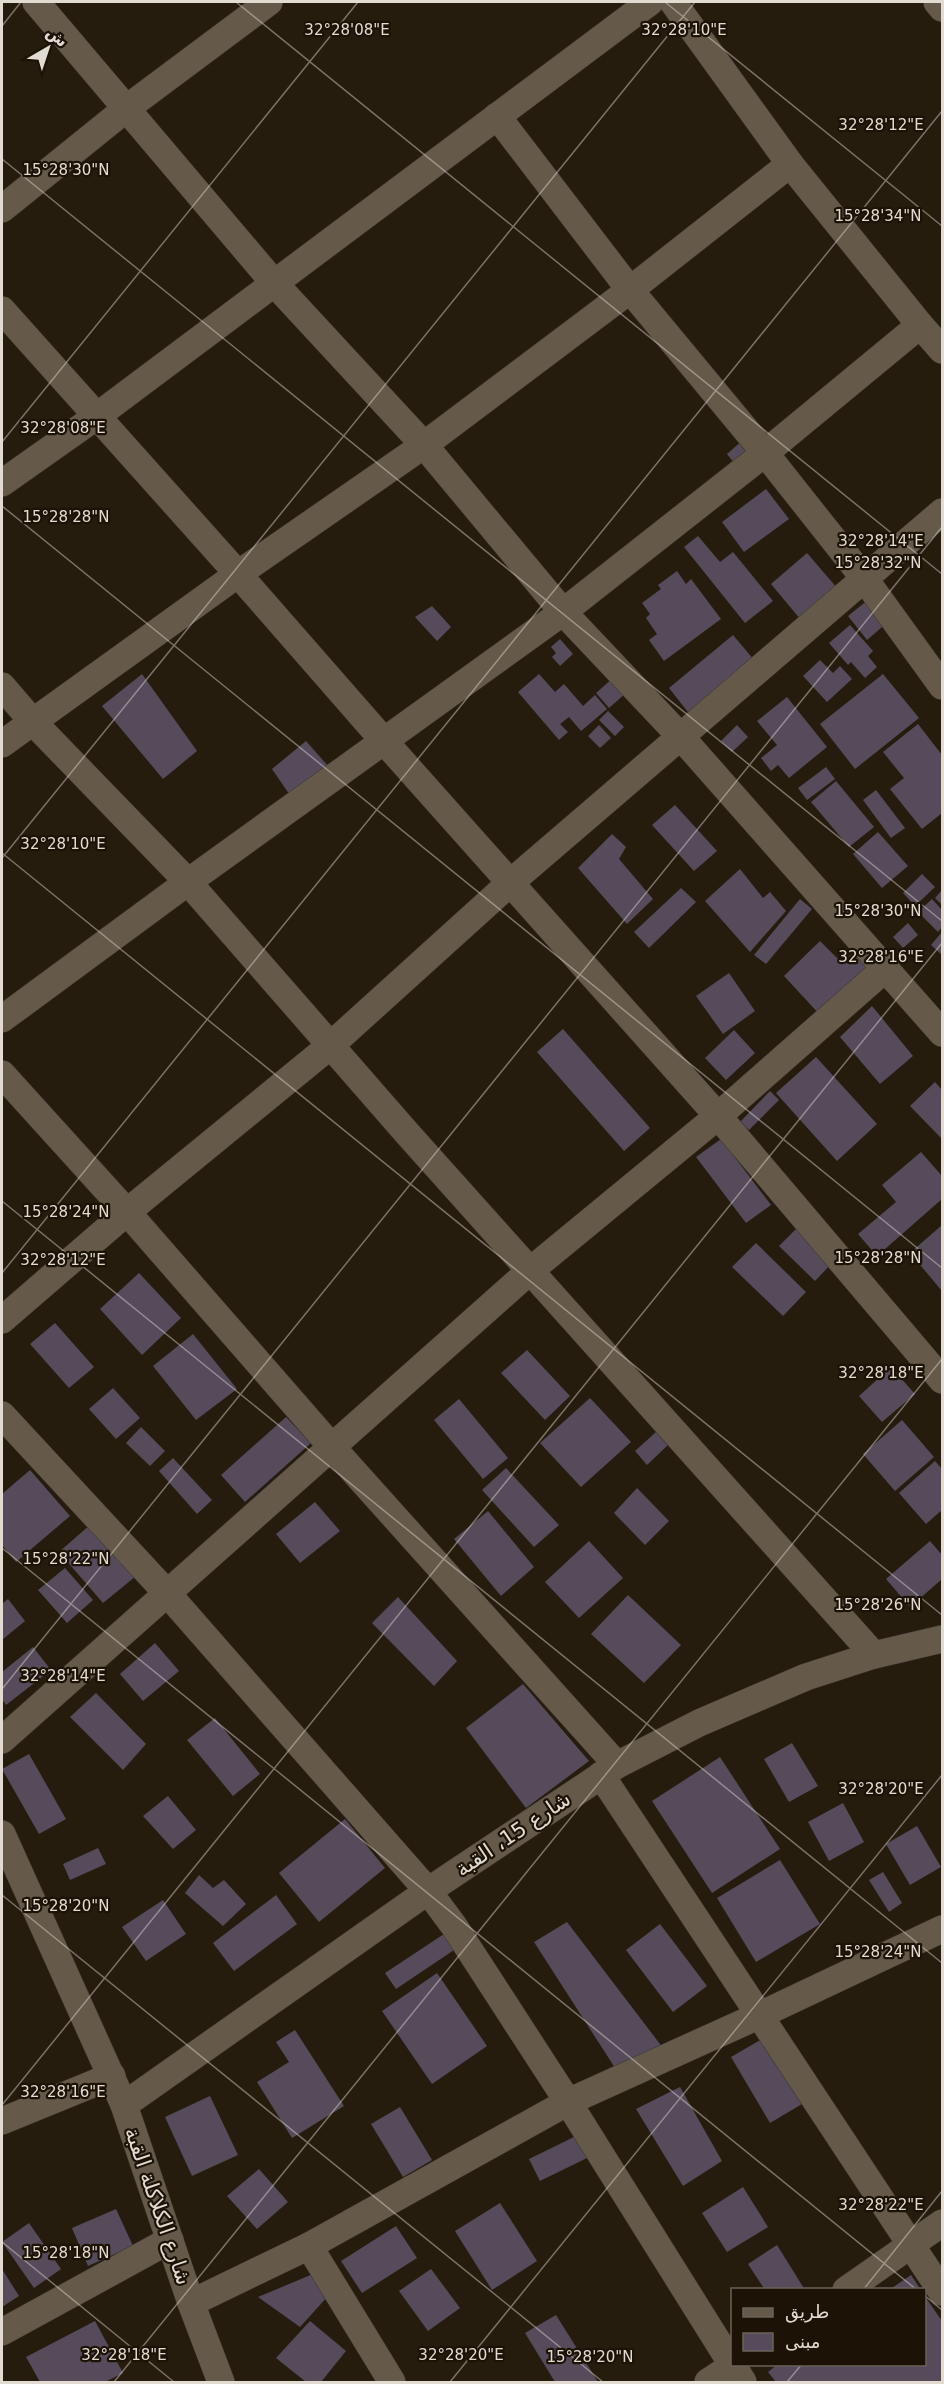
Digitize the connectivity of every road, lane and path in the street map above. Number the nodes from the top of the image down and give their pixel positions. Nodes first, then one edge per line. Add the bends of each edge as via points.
1 (36, 2) edge
2 (269, 2) edge
3 (650, 2) edge
4 (673, 2) edge
5 (937, 2) edge
6 (942, 8) edge
7 (127, 108) junction
8 (497, 116) junction
9 (790, 164) junction
10 (2, 209) edge
11 (275, 284) junction
12 (630, 290) junction
13 (2, 310) edge
14 (920, 325) junction
15 (942, 350) edge
16 (97, 416) junction
17 (424, 445) junction
18 (765, 453) junction
19 (2, 483) edge
20 (942, 512) edge
21 (238, 574) junction
22 (864, 578) junction
23 (563, 612) junction
24 (2, 686) edge
25 (942, 686) edge
26 (33, 722) junction
27 (681, 737) junction
28 (384, 741) junction
29 (2, 744) edge
30 (189, 882) junction
31 (510, 883) junction
32 (886, 968) junction
33 (2, 1019) edge
34 (942, 1033) edge
35 (331, 1045) junction
36 (2, 1074) edge
37 (718, 1116) junction
38 (127, 1212) junction
39 (531, 1270) junction
40 (2, 1320) edge
41 (942, 1380) edge
42 (2, 1415) edge
43 (331, 1446) junction
44 (166, 1593) junction
45 (942, 1639) edge
46 (874, 1655) junction
47 (2, 1740) edge
48 (609, 1770) junction
49 (2, 1834) edge
50 (428, 1891) junction
51 (942, 1929) edge
52 (758, 2016) junction
53 (111, 2076) junction
54 (568, 2102) junction
55 (124, 2105) junction
56 (2, 2121) edge
57 (942, 2223) edge
58 (170, 2240) junction
59 (309, 2246) junction
60 (911, 2246) junction
61 (848, 2288) edge
62 (942, 2292) edge
63 (190, 2303) junction
64 (2, 2332) edge
65 (731, 2363) edge
66 (736, 2371) edge
67 (221, 2382) edge
68 (392, 2382) edge
69 (708, 2382) edge

1 - 7 street
2 - 7 street
3 - 8 street
4 - 9 street
5 - 6 street
7 - 10 street
7 - 11 street
8 - 11 street
8 - 12 street
9 - 12 street
9 - 14 street
11 - 16 street
11 - 17 street
12 - 17 street
12 - 18 street
13 - 16 street
14 - 15 street
14 - 18 street
16 - 19 street
16 - 21 street
17 - 21 street
17 - 23 street
18 - 22 street
18 - 23 street
20 - 22 street
21 - 26 street
21 - 28 street
22 - 25 street
22 - 27 street
23 - 27 street
23 - 28 street
24 - 26 street
26 - 29 street
26 - 30 street
27 - 31 street
27 - 32 street
28 - 30 street
28 - 31 street
30 - 33 street
30 - 35 street
31 - 35 street
31 - 37 street
32 - 34 street
32 - 37 street
35 - 38 street
35 - 39 street
36 - 38 street
37 - 39 street
37 - 41 street
38 - 40 street
38 - 43 street
39 - 43 street
39 - 46 street
42 - 44 street
43 - 44 street
43 - 48 street
44 - 47 street
44 - 50 street
45 - 46 street, شارع 15، القبة
46 - 48 street, شارع 15، القبة via 806,1677 699,1723
48 - 50 street, شارع 15، القبة
48 - 52 street
49 - 53 street, شارع الكلاكلة القبة
50 - 54 street
50 - 55 street, شارع 15، القبة
51 - 52 street
52 - 54 street
52 - 60 street
53 - 55 street, شارع الكلاكلة القبة
53 - 56 street
54 - 59 street
54 - 65 street
55 - 58 street, شارع الكلاكلة القبة
57 - 60 street
58 - 63 street, شارع الكلاكلة القبة
58 - 64 street
59 - 63 street
59 - 68 street
60 - 61 street
60 - 62 street
63 - 67 street, شارع الكلاكلة القبة
66 - 69 street

